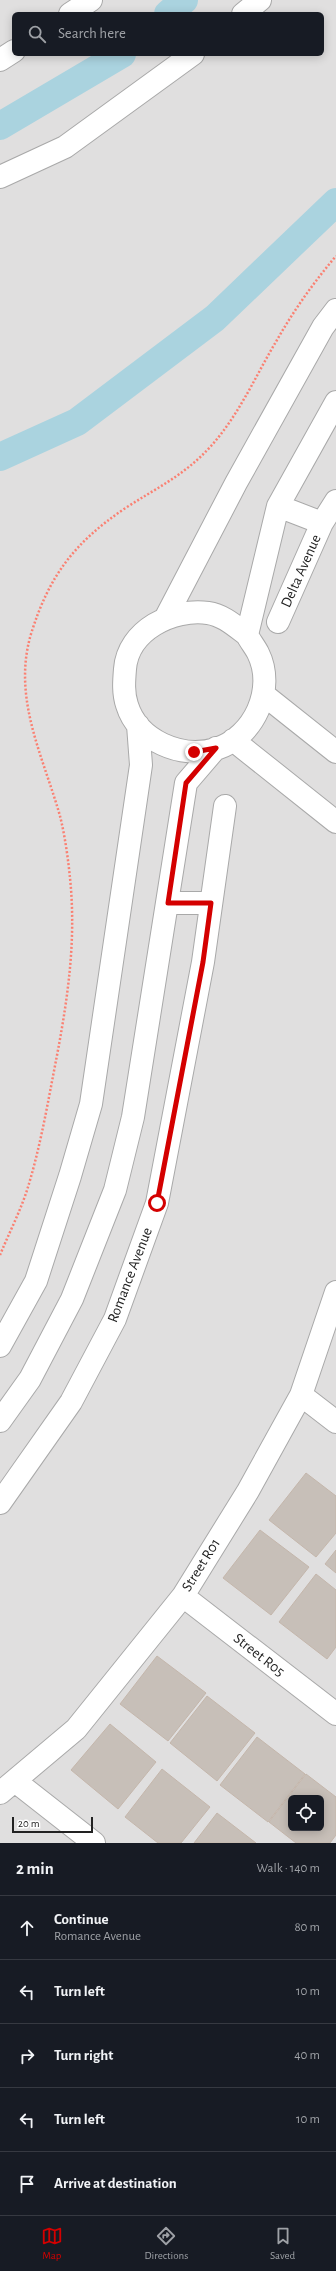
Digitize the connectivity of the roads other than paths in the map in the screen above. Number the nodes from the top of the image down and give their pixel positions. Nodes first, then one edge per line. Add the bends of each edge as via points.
1 (91, 0) edge
2 (260, 0) edge
3 (73, 12) edge
4 (245, 12) edge
5 (12, 52) edge
6 (190, 56) edge
7 (0, 60) edge
8 (0, 177) edge
9 (336, 310) edge
10 (336, 402) edge
11 (336, 500) edge
12 (278, 506) junction
13 (322, 524) junction
14 (166, 617) junction
15 (278, 622) dead end
16 (247, 635) junction
17 (263, 694) junction
18 (138, 725) junction
19 (225, 744) junction
20 (336, 752) edge
21 (225, 806) dead end
22 (336, 822) edge
23 (168, 903) junction
24 (211, 903) junction
25 (336, 1292) edge
26 (0, 1346) edge
27 (301, 1395) junction
28 (0, 1422) edge
29 (336, 1422) edge
30 (0, 1503) edge
31 (182, 1596) junction
32 (336, 1714) edge
33 (7, 1787) edge
34 (94, 1843) edge

1 - 3 street
2 - 4 street
5 - 7 street
6 - 8 street via 65,148
9 - 14 street via 323,327 236,483
10 - 12 street
11 - 13 street, Delta Avenue
12 - 13 street
12 - 16 street
13 - 15 street, Delta Avenue
14 - 16 street via 187,612 209,613 229,621
14 - 18 street via 148,628 134,644 125,664 123,685 127,706
16 - 17 street via 259,654 264,675
17 - 19 street via 258,712 248,727
17 - 20 street
18 - 19 street via 154,740 173,749 194,752
18 - 26 street via 141,766 91,1104 36,1281
19 - 22 street
19 - 23 street via 186,783
21 - 24 street, Romance Avenue
23 - 24 street
23 - 28 street via 134,1117 115,1190 72,1299 30,1380
24 - 30 street, Romance Avenue via 203,962 157,1203 108,1332 71,1402
25 - 27 street, Street R01
27 - 29 street
27 - 31 street, Street R01 via 248,1491
31 - 32 street, Street R05
31 - 33 street, Street R01 via 76,1729
33 - 34 street

